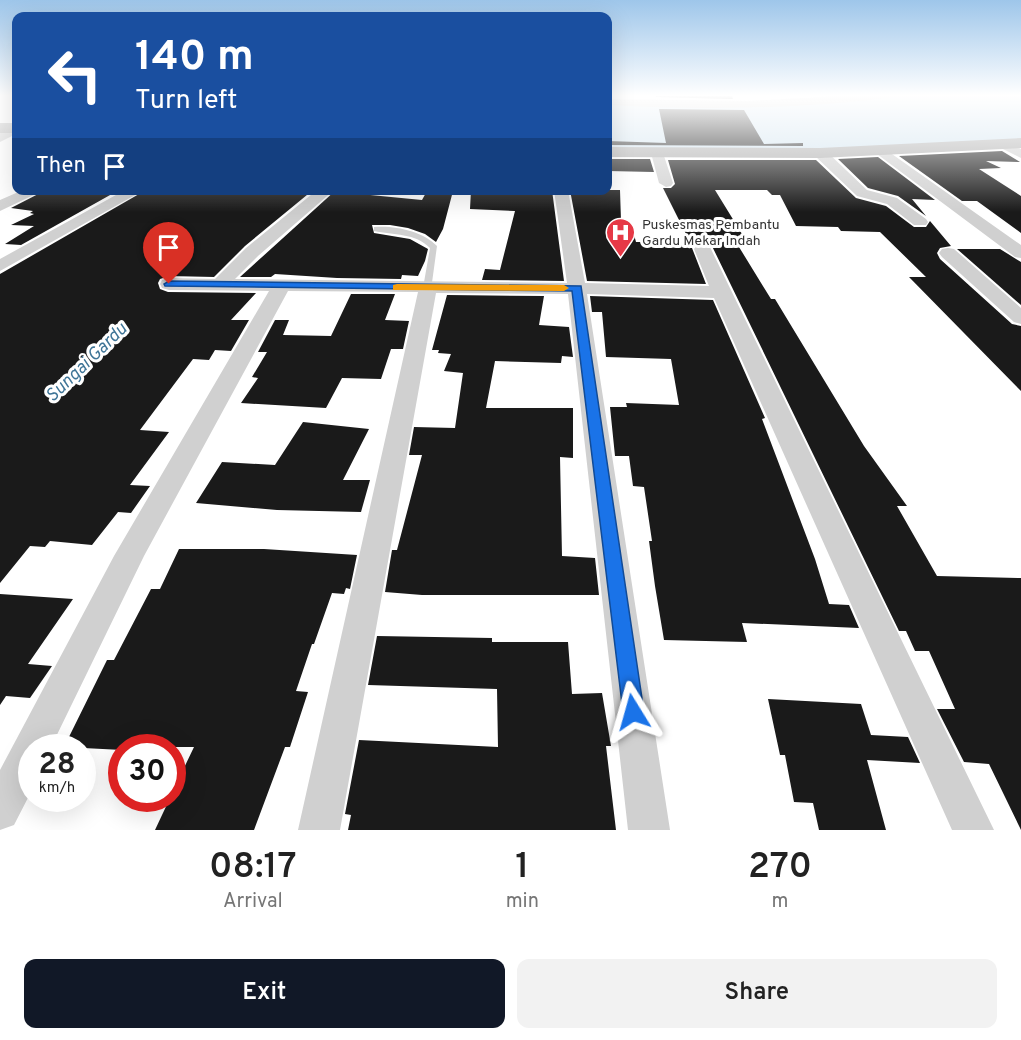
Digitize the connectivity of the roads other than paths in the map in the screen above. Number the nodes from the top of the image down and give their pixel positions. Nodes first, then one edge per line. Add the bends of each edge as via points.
1 (1013, 144) edge
2 (882, 151) junction
3 (612, 152) edge
4 (657, 153) junction
5 (820, 153) junction
6 (1021, 154) edge
7 (666, 183) dead end
8 (25, 195) edge
9 (128, 195) edge
10 (321, 195) edge
11 (562, 195) edge
12 (0, 206) edge
13 (920, 222) dead end
14 (377, 229) dead end
15 (703, 249) dead end
16 (948, 253) dead end
17 (1021, 253) edge
18 (0, 266) edge
19 (169, 284) dead end
20 (219, 285) junction
21 (282, 286) junction
22 (428, 288) junction
23 (577, 288) junction
24 (721, 293) junction
25 (1021, 318) edge
26 (39, 734) edge
27 (18, 776) edge
28 (0, 811) edge
29 (319, 830) edge
30 (649, 830) edge
31 (973, 830) edge

1 - 2 main road
1 - 6 street
2 - 5 main road
2 - 17 street
3 - 4 main road
4 - 5 main road
4 - 7 street
5 - 13 street via 862,193 892,201
8 - 12 street
9 - 18 street
10 - 20 street
11 - 23 street
14 - 22 lane via 430,242 434,248
15 - 24 street
16 - 25 street
19 - 20 street
20 - 21 street
21 - 22 street
21 - 26 street via 129,556
22 - 23 street
22 - 29 street
23 - 24 street
23 - 30 street
24 - 31 street
27 - 28 street

